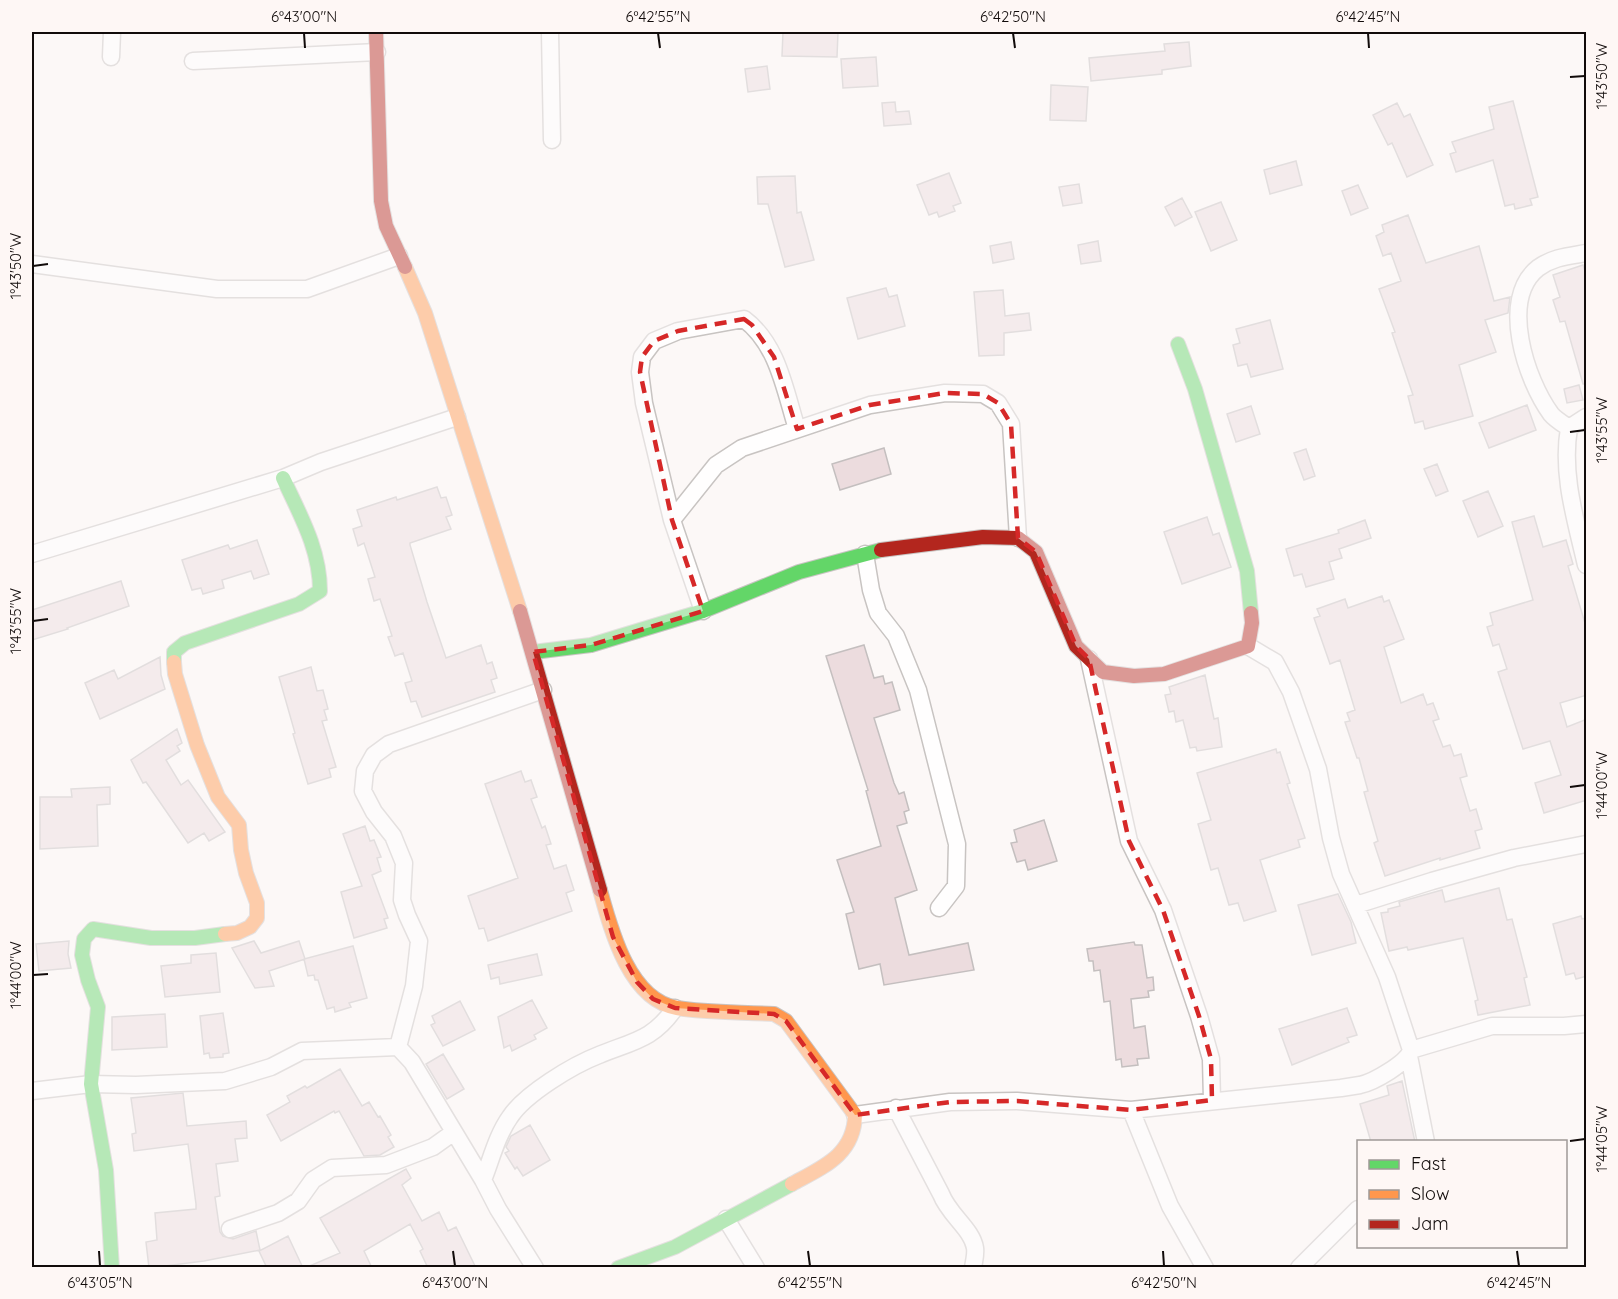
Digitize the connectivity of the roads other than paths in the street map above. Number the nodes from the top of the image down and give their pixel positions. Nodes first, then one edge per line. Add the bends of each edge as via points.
1 (112, 32) edge
2 (376, 32) edge
3 (550, 32) edge
4 (377, 52) junction
5 (111, 57) dead end
6 (193, 61) dead end
7 (552, 140) dead end
8 (1587, 253) edge
9 (399, 256) junction
10 (32, 264) edge
11 (1178, 344) dead end
12 (457, 417) junction
13 (1587, 417) edge
14 (1569, 428) junction
15 (797, 429) junction
16 (283, 478) junction
17 (672, 520) junction
18 (1018, 538) junction
19 (32, 554) edge
20 (865, 554) junction
21 (1587, 565) edge
22 (703, 611) junction
23 (1248, 646) junction
24 (533, 652) junction
25 (1089, 659) junction
26 (543, 690) junction
27 (1587, 844) edge
28 (1356, 905) junction
29 (939, 908) dead end
30 (675, 1008) junction
31 (1587, 1024) edge
32 (398, 1047) junction
33 (1410, 1053) junction
34 (91, 1084) junction
35 (32, 1091) edge
36 (1212, 1100) junction
37 (896, 1108) junction
38 (1131, 1110) junction
39 (855, 1115) junction
40 (454, 1132) junction
41 (1426, 1140) edge
42 (483, 1180) junction
43 (1357, 1211) edge
44 (726, 1219) junction
45 (230, 1229) dead end
46 (112, 1268) edge
47 (535, 1268) edge
48 (618, 1268) edge
49 (756, 1268) edge
50 (973, 1268) edge
51 (1205, 1268) edge
52 (1299, 1268) edge

1 - 5 street
2 - 4 street
3 - 7 street
4 - 6 street
4 - 9 street via 381,201 386,226
8 - 14 street via 1557,258 1537,269 1521,292 1518,314 1522,355 1539,394 1552,415
9 - 10 street via 307,289 217,289
9 - 12 street via 425,313
11 - 23 street via 1247,571 1252,623
12 - 16 street
12 - 24 street
13 - 14 street
14 - 21 street via 1566,442 1571,501
15 - 17 street via 728,456 716,465
15 - 17 street via 766,340 744,319 678,331 654,341 642,357 640,372
15 - 18 street via 870,405 945,393 983,394 998,403 1011,424
16 - 19 street
16 - 34 street via 322,574 320,591 299,604 185,643 174,652 175,674 197,744 218,797 239,825 257,918 237,933 195,938 151,938 93,929 84,939 82,955 98,1007
17 - 22 street
18 - 20 street via 983,537
18 - 25 street via 1036,552 1076,646
20 - 22 street via 798,572
20 - 29 street via 878,613 896,636 918,690 957,844 956,886
22 - 24 street via 591,645
23 - 25 street via 1164,674 1103,672
23 - 28 street via 1275,662 1291,692 1318,769 1341,874
24 - 26 street
25 - 36 street via 1129,840 1163,910 1198,1016 1211,1059
26 - 30 street via 613,937 637,982 653,999
26 - 32 street via 389,744 374,755 365,771 363,791 393,836 404,863 402,900 419,941 414,986
27 - 28 street via 1504,861
28 - 33 street via 1387,977
30 - 39 street via 774,1014 786,1021
30 - 42 street via 664,1024 646,1037 568,1070 523,1102 509,1117
31 - 33 street via 1492,1026
32 - 34 street via 302,1051 271,1067 225,1081
32 - 40 street via 412,1062
33 - 36 street via 1377,1079 1361,1085
33 - 41 street
34 - 35 street
34 - 46 street via 106,1170
36 - 38 street
37 - 38 street via 1017,1101
37 - 39 street
37 - 50 street via 945,1205 972,1238
38 - 51 street via 1170,1206
39 - 44 street via 855,1133 843,1152
40 - 42 street
40 - 45 street via 433,1146 386,1165 332,1168 278,1213
42 - 47 street
43 - 52 street
44 - 48 street via 675,1247
44 - 49 street

